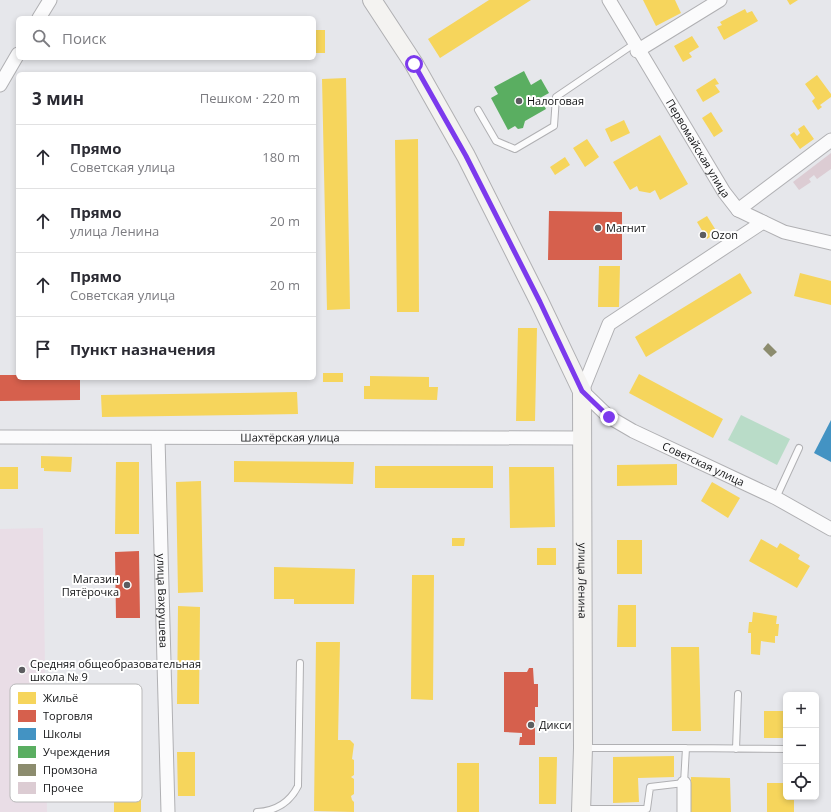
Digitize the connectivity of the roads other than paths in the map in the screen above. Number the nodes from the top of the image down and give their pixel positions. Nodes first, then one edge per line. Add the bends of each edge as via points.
1 (50, 0) edge
2 (372, 0) edge
3 (609, 0) edge
4 (720, 0) edge
5 (41, 16) edge
6 (635, 47) junction
7 (16, 57) edge
8 (0, 85) edge
9 (478, 110) dead end
10 (831, 140) edge
11 (738, 210) junction
12 (763, 222) junction
13 (831, 243) edge
14 (582, 391) junction
15 (0, 437) edge
16 (158, 438) junction
17 (581, 438) junction
18 (799, 448) dead end
19 (776, 498) junction
20 (831, 529) edge
21 (300, 663) dead end
22 (738, 694) dead end
23 (583, 748) junction
24 (686, 748) junction
25 (736, 749) junction
26 (783, 749) edge
27 (684, 783) junction
28 (581, 811) edge
29 (168, 812) edge
30 (257, 812) edge
31 (684, 812) edge

1 - 5 street
2 - 14 main road, улица Ленина via 414,64 466,156
3 - 6 street, Первомайская улица
4 - 6 street
6 - 9 lane via 556,97 554,126 515,149 496,141
6 - 11 street, Первомайская улица via 724,192
7 - 8 street
10 - 11 street
11 - 12 street, Первомайская улица
12 - 13 street, Первомайская улица via 784,232
12 - 14 street via 609,324
14 - 17 main road, улица Ленина
14 - 19 street, Советская улица via 609,417 632,431
15 - 16 street, Шахтёрская улица
16 - 17 street, Шахтёрская улица
16 - 29 street, улица Вахрушева
17 - 23 main road, улица Ленина
18 - 19 lane
19 - 20 street, Советская улица
21 - 30 lane via 298,786 286,803
22 - 25 lane
23 - 24 lane
23 - 28 main road, улица Ленина
24 - 25 lane
24 - 27 lane
25 - 26 lane
27 - 28 lane via 650,787 647,809
27 - 31 street

